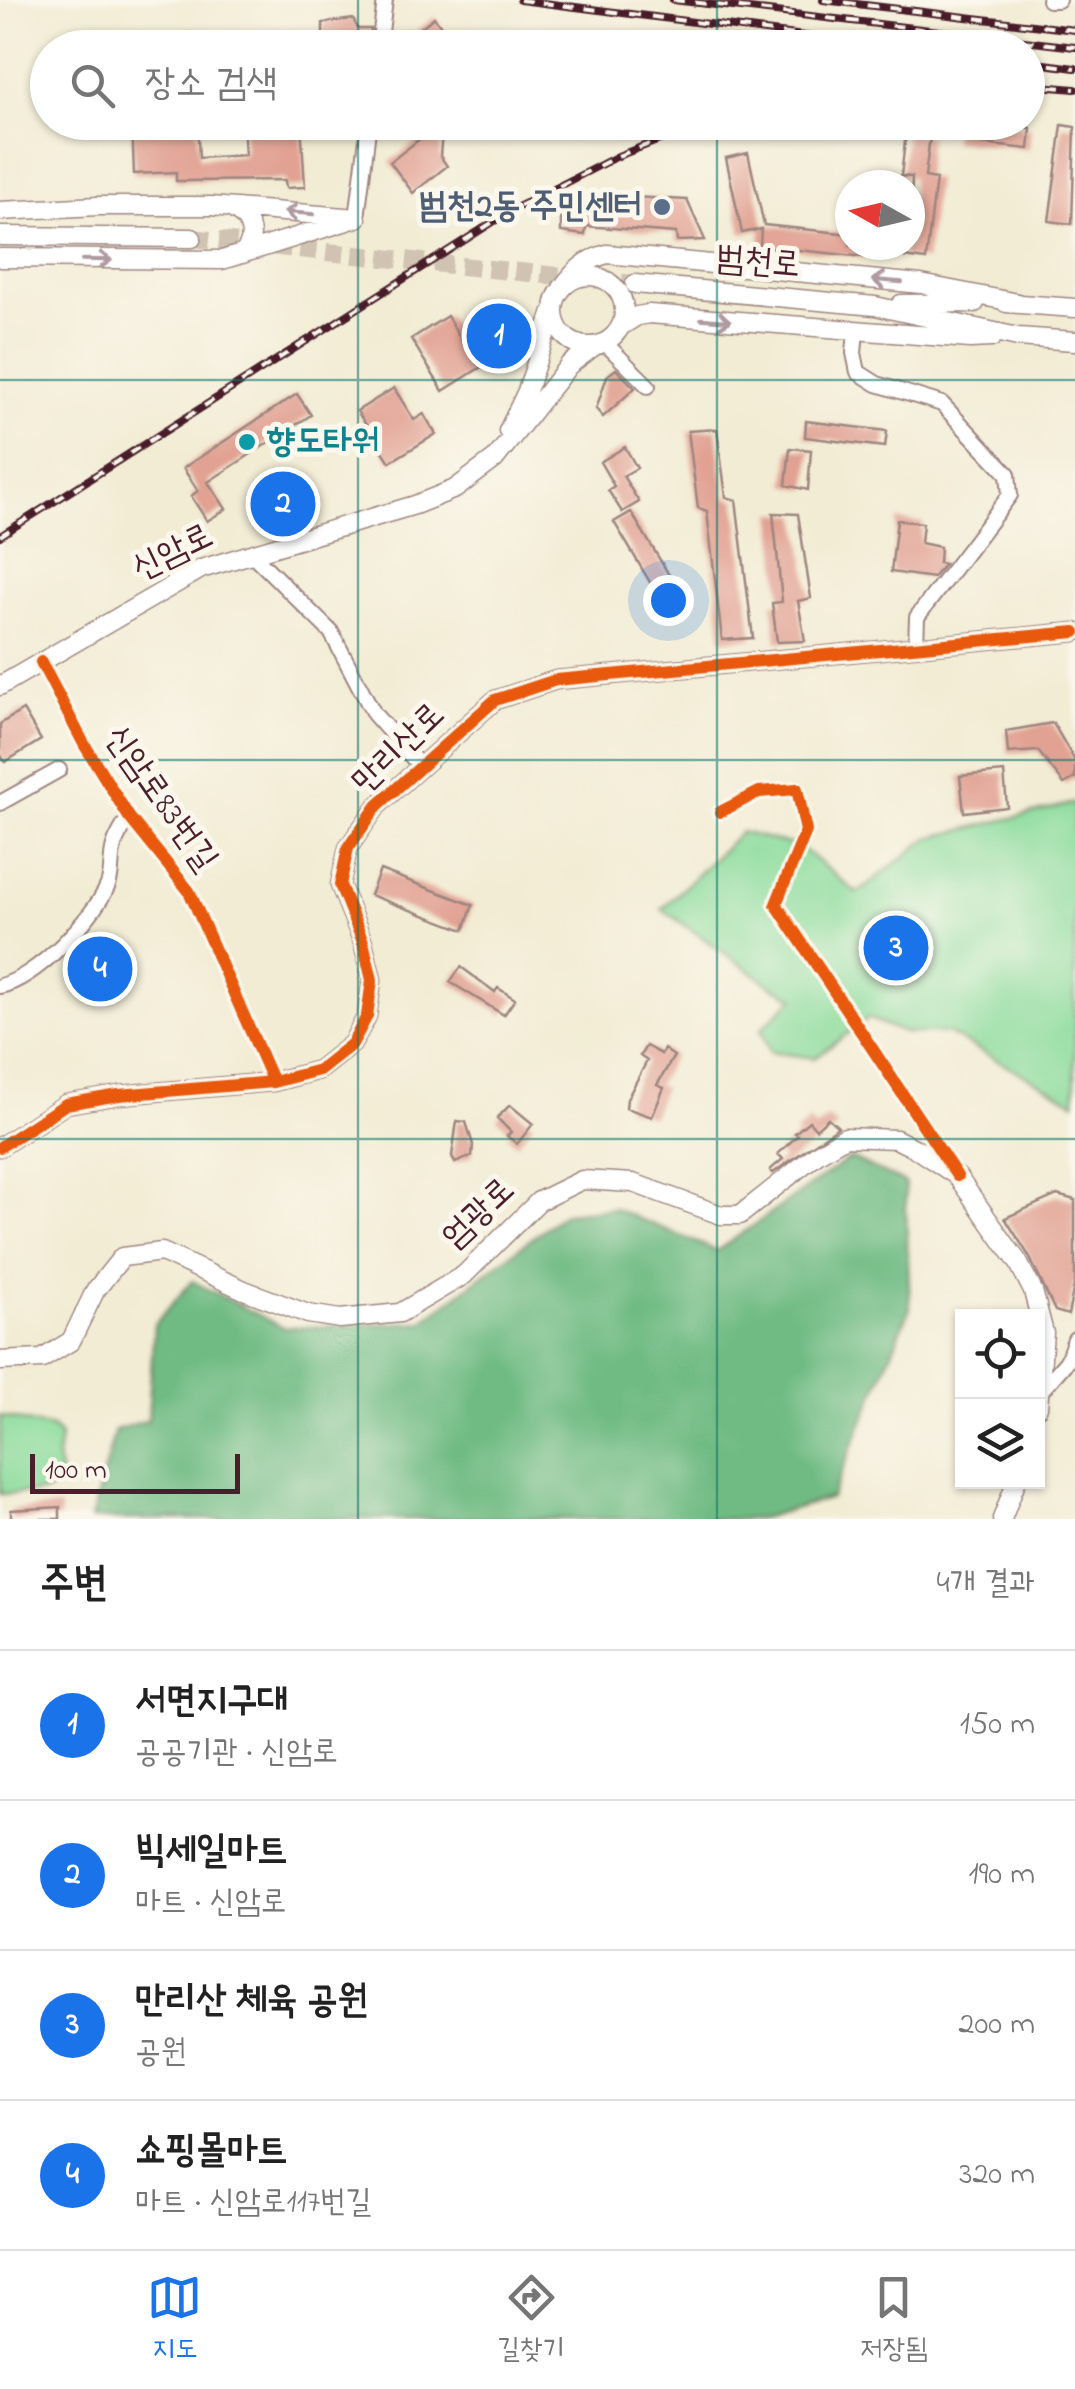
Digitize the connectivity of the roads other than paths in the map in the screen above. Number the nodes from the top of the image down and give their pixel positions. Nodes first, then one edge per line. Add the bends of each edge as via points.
1 (386, 0) edge
2 (1049, 0) edge
3 (1058, 0) edge
4 (382, 30) edge
5 (368, 140) edge
6 (212, 206) junction
7 (0, 211) edge
8 (357, 218) junction
9 (0, 236) edge
10 (192, 238) tunnel mouth
11 (243, 254) junction
12 (0, 258) edge
13 (636, 284) tunnel mouth
14 (562, 288) junction
15 (1018, 303) junction
16 (875, 306) junction
17 (1075, 308) edge
18 (554, 310) junction
19 (622, 326) junction
20 (856, 331) junction
21 (1018, 337) junction
22 (1075, 341) edge
23 (599, 345) junction
24 (648, 386) dead end
25 (495, 459) junction
26 (250, 553) junction
27 (1075, 632) edge
28 (916, 646) junction
29 (40, 662) junction
30 (0, 686) edge
31 (421, 767) junction
32 (59, 770) dead end
33 (0, 803) edge
34 (720, 812) dead end
35 (129, 818) junction
36 (0, 986) edge
37 (273, 1082) junction
38 (0, 1147) edge
39 (957, 1176) junction
40 (1039, 1309) edge
41 (1075, 1339) edge
42 (0, 1361) edge
43 (1045, 1391) edge
44 (1013, 1489) edge
45 (1002, 1519) edge

1 - 4 street
2 - 3 street
5 - 8 street
6 - 7 main road
8 -> 6 main road
6 - 11 main road via 244,216 251,237
8 - 11 main road
9 - 10 main road
12 -> 11 main road via 188,262
13 - 16 main road, 범천로
15 -> 14 main road via 920,284 607,254 591,258
14 - 18 main road
14 - 19 main road via 592,276 613,284 624,304
15 - 16 main road, 범천로
15 - 17 main road, 범천로
16 - 21 main road, 범천로
18 - 23 main road via 561,333 581,346
18 - 25 main road
19 -> 20 main road via 649,314
19 - 23 main road
20 - 21 main road
20 - 28 street via 858,372 942,404 1008,474 1010,495 917,617
21 - 22 main road, 범천로
23 - 24 street
23 - 25 main road via 569,365
25 - 26 main road, 신암로 via 455,489 415,505
26 - 29 main road, 신암로 via 201,569
26 - 31 street via 330,632 374,714
27 - 28 main road, 만리산로
28 - 31 main road, 만리산로 via 556,680 495,700
29 - 30 main road, 신암로
29 - 35 street, 신암로83번길
31 - 37 main road, 만리산로 via 377,806 348,848 340,885 372,980 367,1016 352,1044 319,1070
32 - 33 street
34 - 39 street via 759,792 798,789 806,830 776,904
35 - 36 street via 93,908 24,978
35 - 37 street, 신암로83번길 via 189,892
37 - 38 main road, 만리산로 via 66,1104
39 - 40 main road, 엄광로 via 1018,1262
39 - 42 main road, 엄광로 via 896,1138 845,1137 740,1215 634,1183 582,1180 539,1201 464,1274 400,1313 340,1319 292,1308 162,1252 122,1257 95,1291 72,1341 42,1359
41 - 43 street
44 - 45 main road

